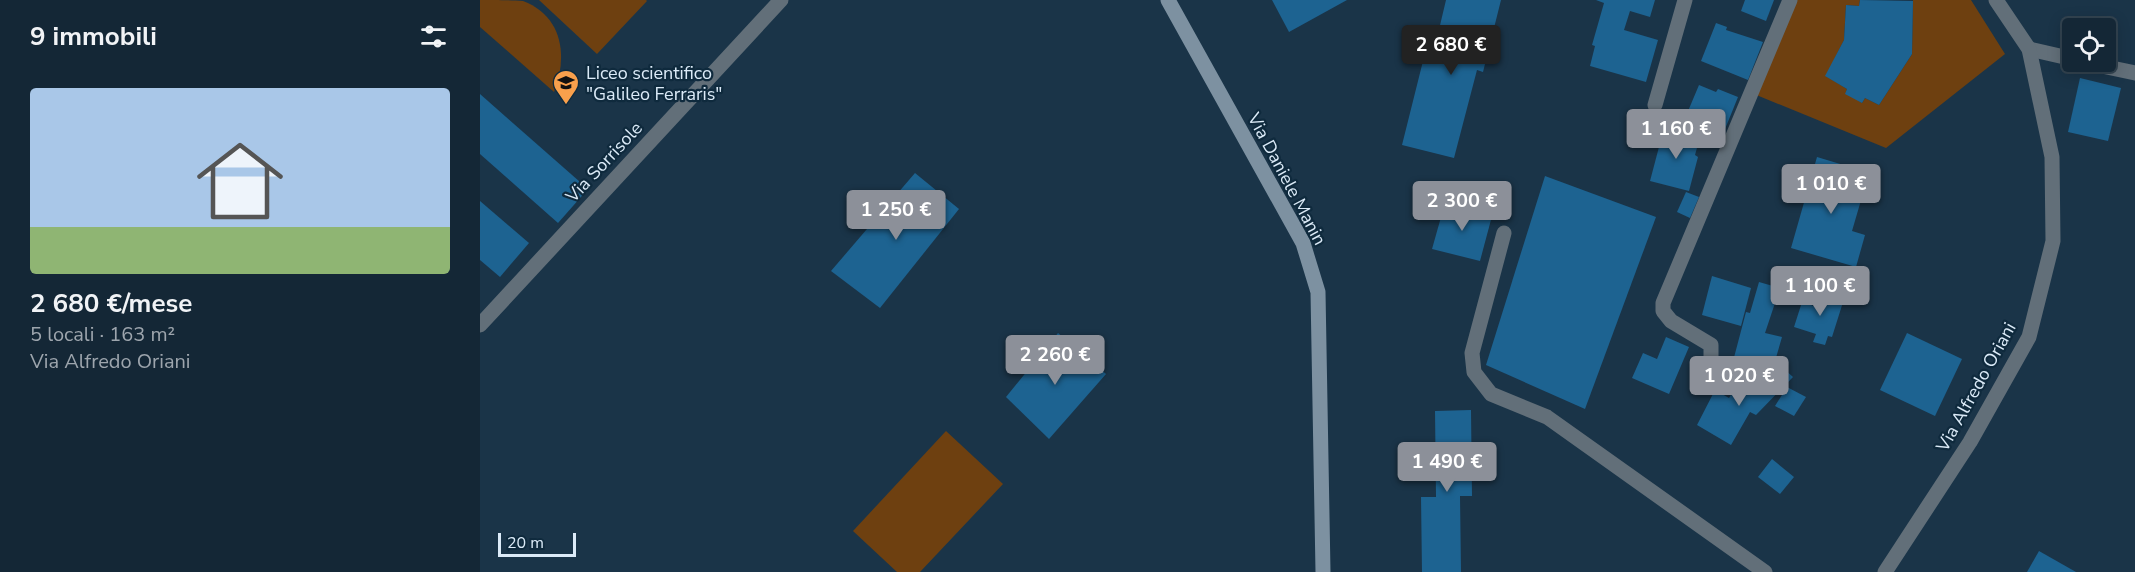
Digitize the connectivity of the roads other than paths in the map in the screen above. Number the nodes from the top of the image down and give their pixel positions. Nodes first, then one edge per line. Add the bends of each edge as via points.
1 (781, 0) edge
2 (1168, 0) edge
3 (1685, 0) edge
4 (1790, 0) edge
5 (1996, 0) edge
6 (2029, 49) junction
7 (2062, 56) edge
8 (2116, 69) edge
9 (2135, 73) edge
10 (1655, 105) dead end
11 (1504, 233) dead end
12 (480, 325) edge
13 (1711, 359) dead end
14 (1323, 572) edge
15 (1765, 572) edge
16 (1885, 572) edge

1 - 12 street, Via Sorrisole
2 - 14 main road, Via Daniele Manin via 1303,243 1318,292
3 - 10 street
4 - 13 street via 1664,303 1663,312 1671,321 1711,345
5 - 6 street, Via Alfredo Oriani
6 - 7 street
6 - 16 street, Via Alfredo Oriani via 2052,157 2053,241 2029,337 1970,442
8 - 9 street
11 - 15 street via 1472,353 1474,372 1491,394 1546,417

